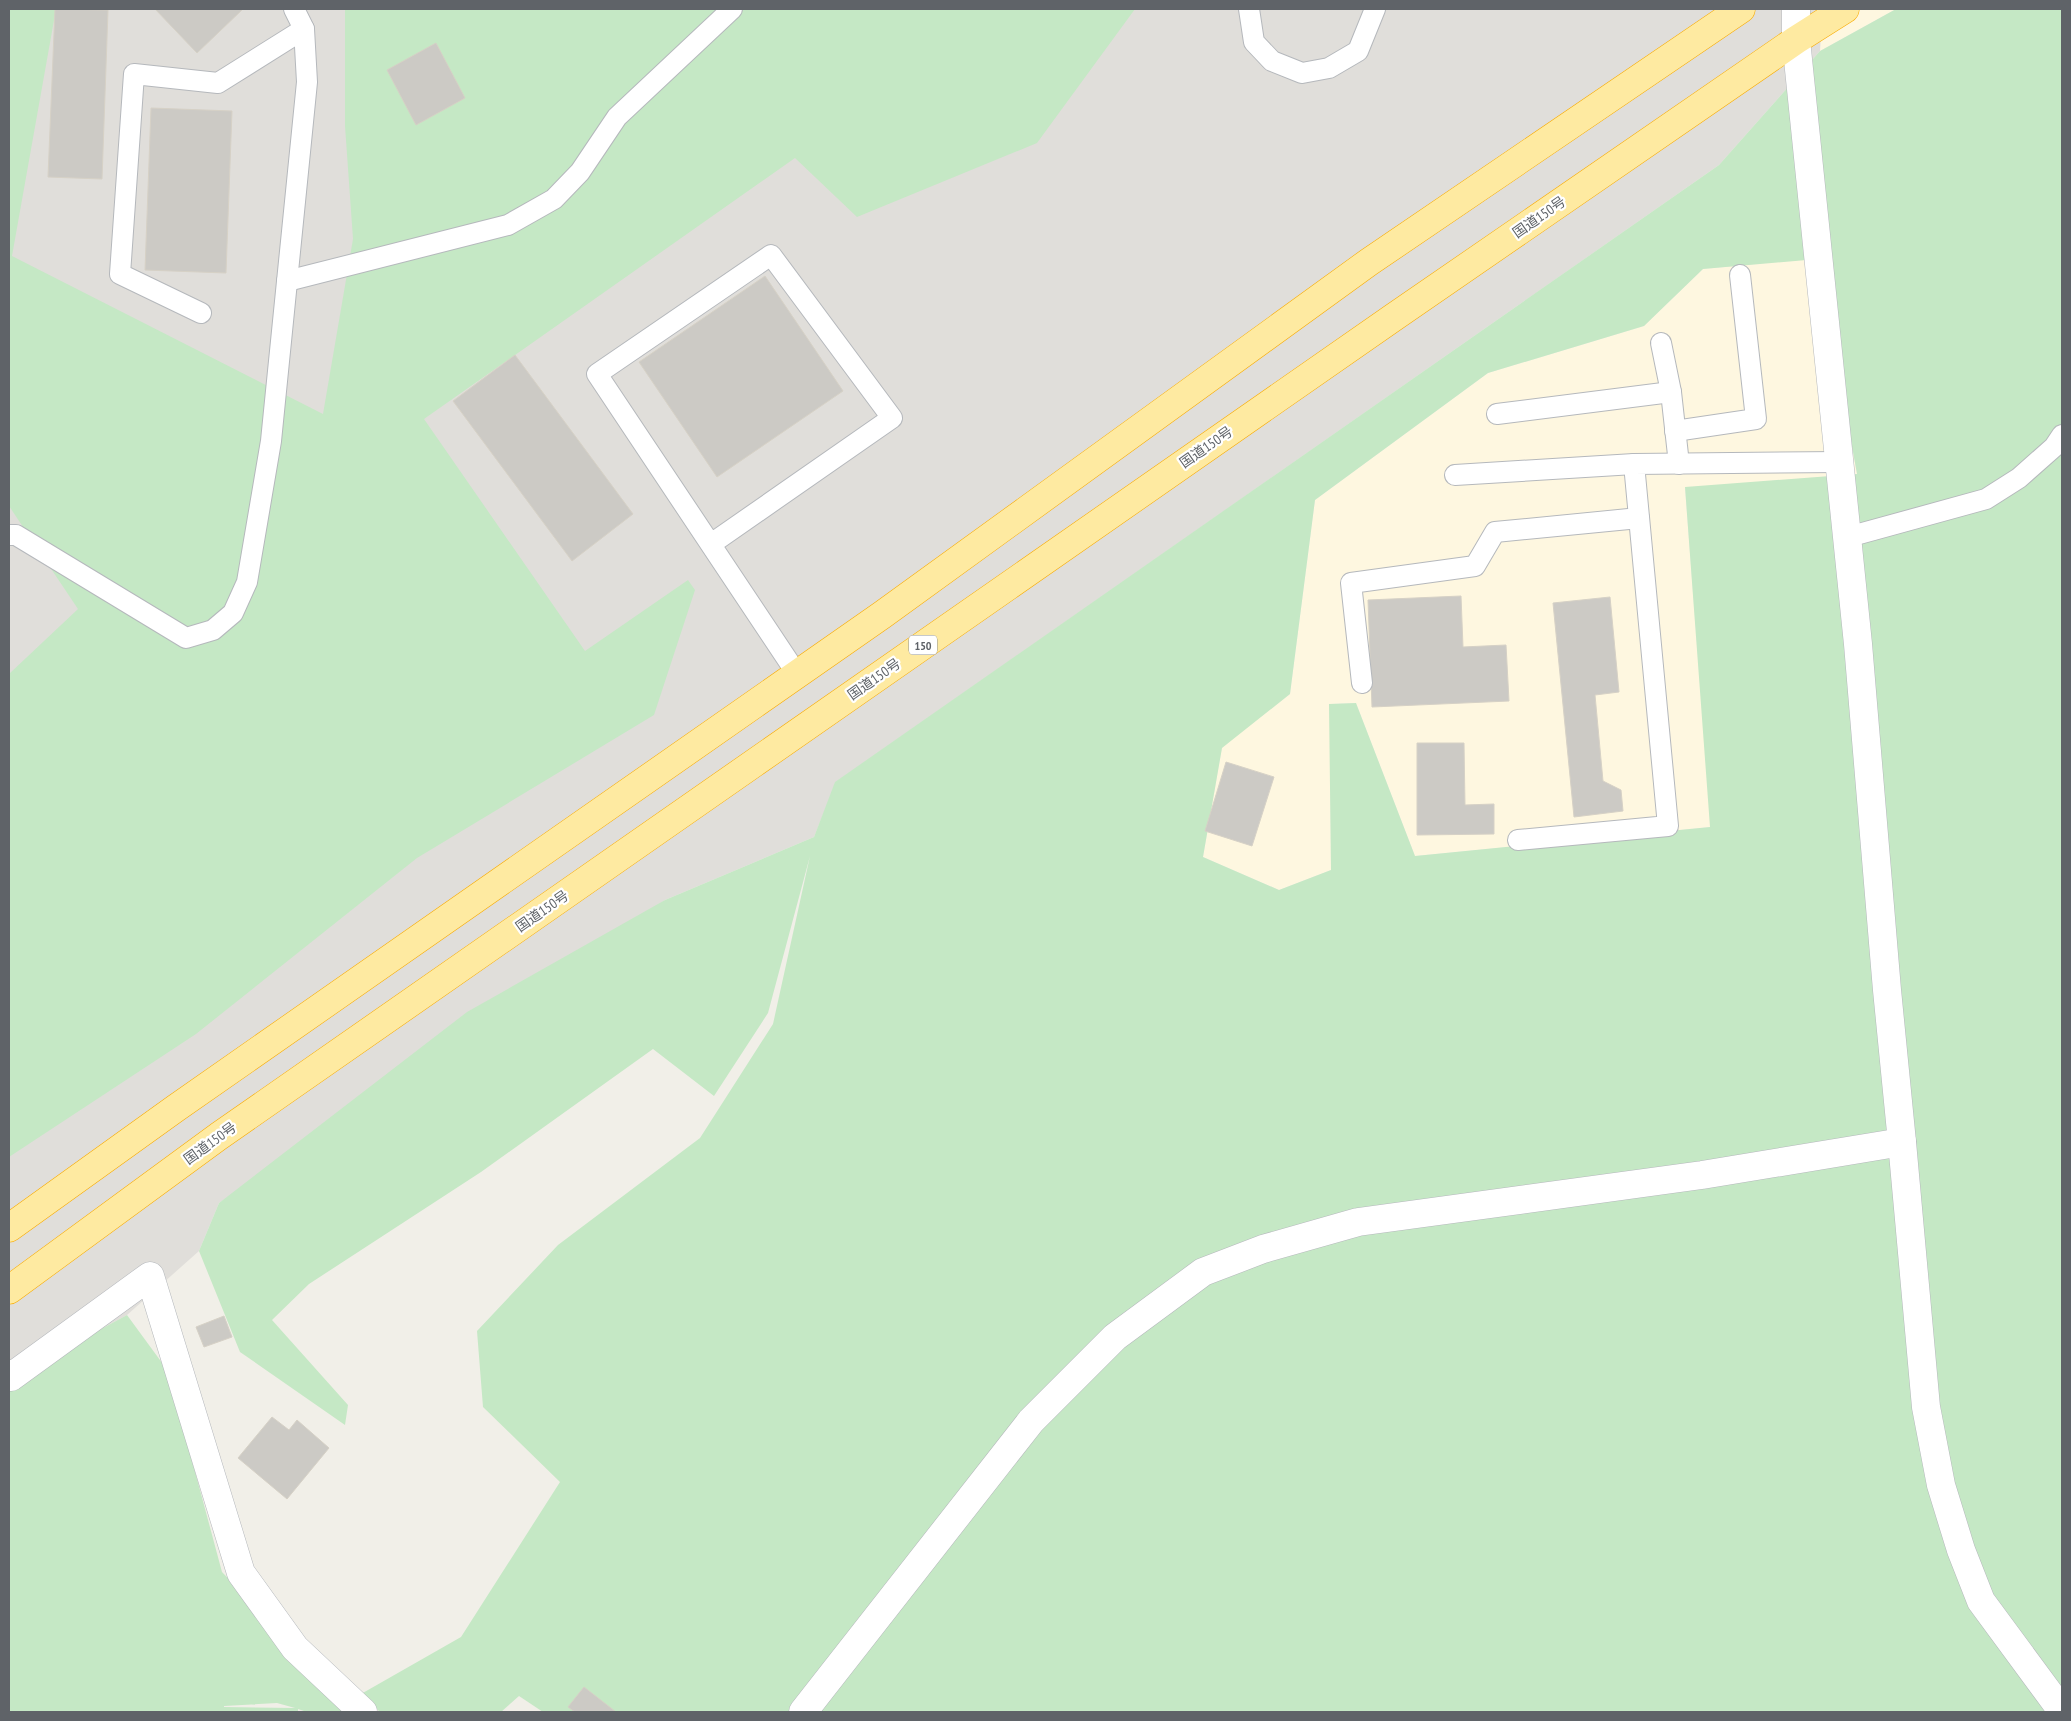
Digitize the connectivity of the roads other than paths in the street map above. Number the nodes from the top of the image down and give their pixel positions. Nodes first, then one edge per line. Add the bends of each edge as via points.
1 (294, 9) edge
2 (732, 9) edge
3 (1249, 9) edge
4 (1375, 9) edge
5 (1741, 9) edge
6 (1796, 9) edge
7 (1845, 9) edge
8 (304, 29) junction
9 (1796, 40) junction
10 (1740, 275) dead end
11 (287, 280) junction
12 (201, 313) dead end
13 (1661, 343) dead end
14 (1671, 392) junction
15 (1497, 414) dead end
16 (1675, 431) junction
17 (2062, 435) edge
18 (1840, 462) junction
19 (1634, 464) junction
20 (1678, 464) junction
21 (1455, 475) dead end
22 (1639, 518) junction
23 (9, 534) edge
24 (1848, 537) junction
25 (711, 544) junction
26 (797, 674) junction
27 (1362, 683) dead end
28 (1518, 840) dead end
29 (1902, 1142) junction
30 (9, 1228) edge
31 (9, 1290) edge
32 (9, 1374) edge
33 (2062, 1711) edge
34 (363, 1712) edge
35 (803, 1712) edge

1 - 8 lane
2 - 11 lane via 617,117 580,172 554,199 508,225
3 - 4 lane via 1254,42 1272,61 1302,73 1329,68 1358,51
5 - 26 highway via 1369,262
6 - 9 street
7 - 9 highway, 国道150号 / 150
8 - 11 lane via 307,82
8 - 12 lane via 218,83 134,74 120,274
9 - 18 street
9 - 31 highway, 国道150号 / 150 via 1377,328 236,1124
10 - 16 lane via 1756,419
11 - 23 lane via 271,441 247,582 233,613 213,630 186,638
13 - 14 lane
14 - 15 lane
14 - 16 lane
16 - 20 lane
17 - 24 lane via 2054,447 2019,478 1986,499
18 - 20 lane
18 - 24 street
19 - 20 lane
19 - 21 lane
19 - 22 lane
22 - 27 lane via 1495,532 1475,566 1351,583
22 - 28 lane via 1668,826
24 - 29 street
25 - 25 lane via 597,374 771,255 892,418
25 - 26 lane
26 - 30 highway
29 - 33 street via 1926,1407 1941,1486 1961,1550 1982,1600
29 - 35 street via 1702,1175 1358,1222 1263,1249 1203,1272 1115,1337 1031,1421
32 - 34 street via 11,1376 150,1276 241,1573 295,1648

